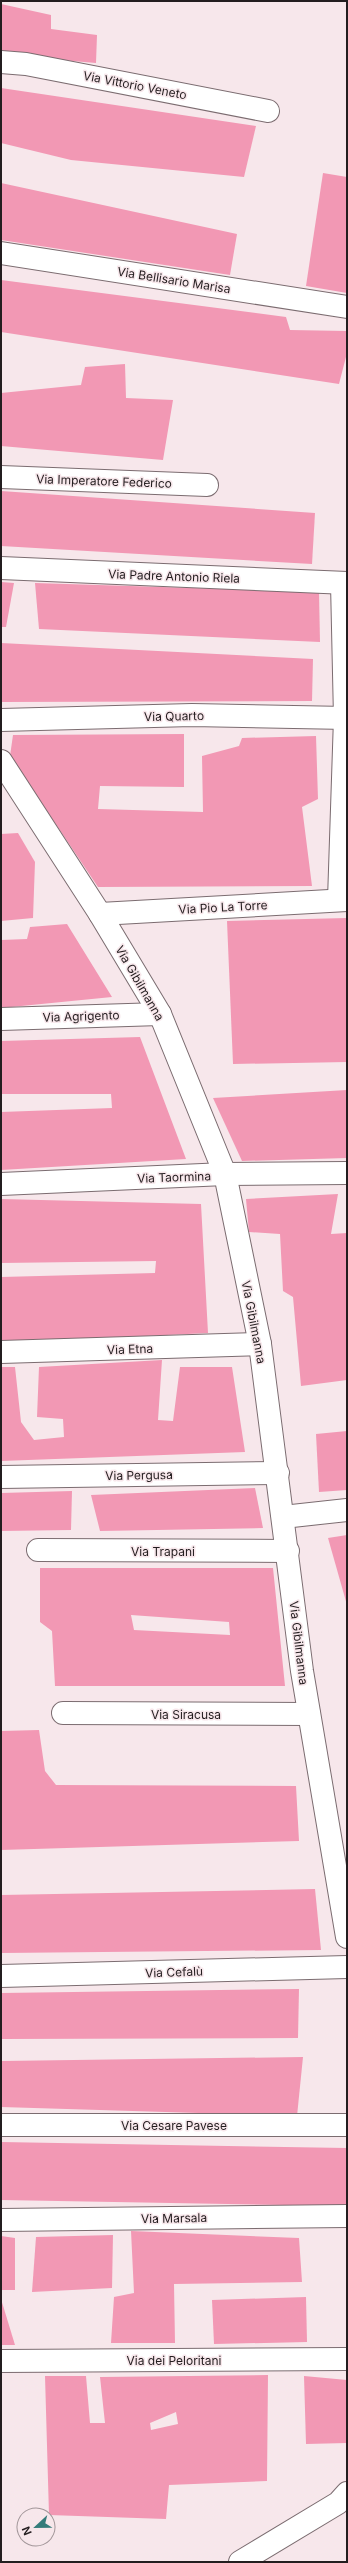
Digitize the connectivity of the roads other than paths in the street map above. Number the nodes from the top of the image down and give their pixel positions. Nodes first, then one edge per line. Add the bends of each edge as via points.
1 (1, 62) edge
2 (268, 112) dead end
3 (1, 253) edge
4 (347, 307) edge
5 (1, 477) edge
6 (207, 485) dead end
7 (1, 568) edge
8 (345, 583) edge
9 (346, 718) edge
10 (1, 720) edge
11 (1, 761) edge
12 (343, 900) edge
13 (100, 914) junction
14 (160, 1014) junction
15 (1, 1019) edge
16 (347, 1173) edge
17 (225, 1174) junction
18 (1, 1184) edge
19 (260, 1344) junction
20 (1, 1352) edge
21 (278, 1474) junction
22 (1, 1477) edge
23 (347, 1510) edge
24 (283, 1517) junction
25 (38, 1550) dead end
26 (288, 1551) junction
27 (63, 1713) dead end
28 (309, 1714) junction
29 (347, 1937) edge
30 (347, 1967) edge
31 (1, 1976) edge
32 (1, 2125) edge
33 (347, 2125) edge
34 (347, 2216) edge
35 (1, 2220) edge
36 (347, 2359) edge
37 (1, 2361) edge
38 (347, 2493) edge
39 (240, 2562) edge

1 - 2 street, Via Vittorio Veneto via 26,64
3 - 4 street, Via Bellisario Marisa
5 - 6 street, Via Imperatore Federico
7 - 8 street, Via Padre Antonio Riela
8 - 9 street
9 - 10 street, Via Quarto via 192,715
9 - 12 street
11 - 13 street, Via Gibilmanna
12 - 13 street, Via Pio La Torre
13 - 14 street, Via Gibilmanna
14 - 15 street, Via Agrigento
14 - 17 street, Via Gibilmanna
16 - 17 street, Via Taormina
17 - 18 street, Via Taormina
17 - 19 street, Via Gibilmanna
19 - 20 street, Via Etna
19 - 21 street, Via Gibilmanna
21 - 22 street, Via Pergusa
21 - 24 street, Via Gibilmanna
23 - 24 street
24 - 26 street, Via Gibilmanna
25 - 26 street, Via Trapani
26 - 28 street, Via Gibilmanna
27 - 28 street, Via Siracusa
28 - 29 street, Via Gibilmanna
30 - 31 street, Via Cefalù
32 - 33 street, Via Cesare Pavese
34 - 35 street, Via Marsala
36 - 37 street, Via dei Peloritani
38 - 39 street via 338,2503

